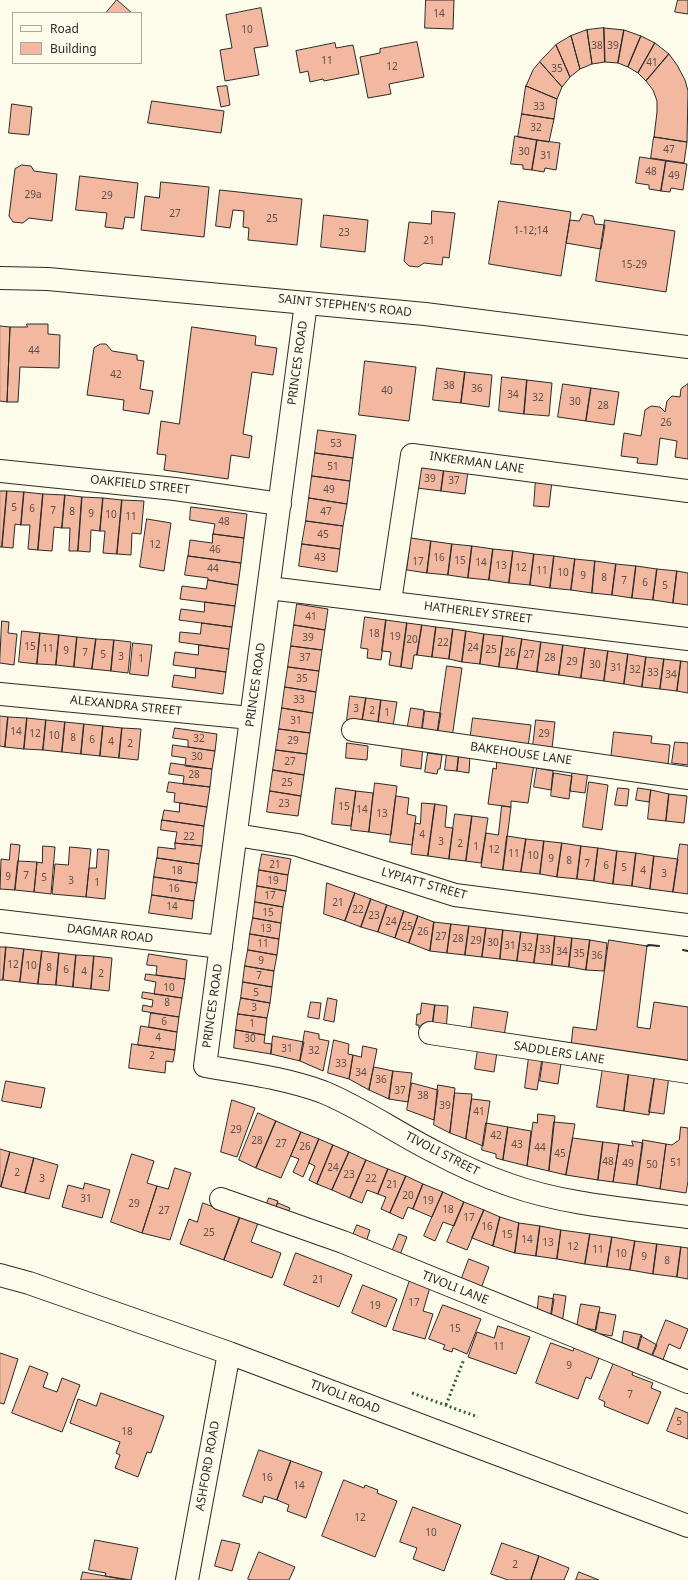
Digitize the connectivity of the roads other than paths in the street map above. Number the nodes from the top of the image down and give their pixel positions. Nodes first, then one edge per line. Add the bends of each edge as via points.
1 (0, 278) edge
2 (306, 303) junction
3 (688, 347) edge
4 (0, 471) edge
5 (688, 491) edge
6 (280, 504) junction
7 (269, 588) junction
8 (390, 601) junction
9 (688, 639) edge
10 (0, 694) edge
11 (251, 718) junction
12 (353, 730) dead end
13 (688, 778) edge
14 (236, 835) junction
15 (0, 921) edge
16 (688, 925) edge
17 (221, 947) junction
18 (430, 1033) dead end
19 (205, 1066) joint
20 (688, 1072) edge
21 (221, 1199) dead end
22 (688, 1217) edge
23 (0, 1274) edge
24 (229, 1353) junction
25 (688, 1382) edge
26 (688, 1526) edge
27 (188, 1580) edge

1 - 2 street, SAINT STEPHEN'S ROAD via 48,279
2 - 3 street, SAINT STEPHEN'S ROAD via 425,314
2 - 6 street, PRINCES ROAD
4 - 6 street, OAKFIELD STREET via 175,488
5 - 8 street, INKERMAN LANE via 412,455
6 - 7 street, PRINCES ROAD
7 - 8 street, HATHERLEY STREET
7 - 11 street, PRINCES ROAD
8 - 9 street, HATHERLEY STREET
10 - 11 street, ALEXANDRA STREET
11 - 14 street, PRINCES ROAD
12 - 13 street, BAKEHOUSE LANE
14 - 16 street, LYPIATT STREET via 298,845 455,895
14 - 17 street, PRINCES ROAD
15 - 17 street, DAGMAR ROAD
17 - 19 street, PRINCES ROAD
18 - 20 street, SADDLERS LANE
19 - 22 street, TIVOLI STREET via 291,1082 322,1092 471,1170 549,1198
21 - 25 street, TIVOLI LANE via 343,1242
23 - 24 street, TIVOLI ROAD
24 - 26 street, TIVOLI ROAD
24 - 27 street, ASHFORD ROAD

